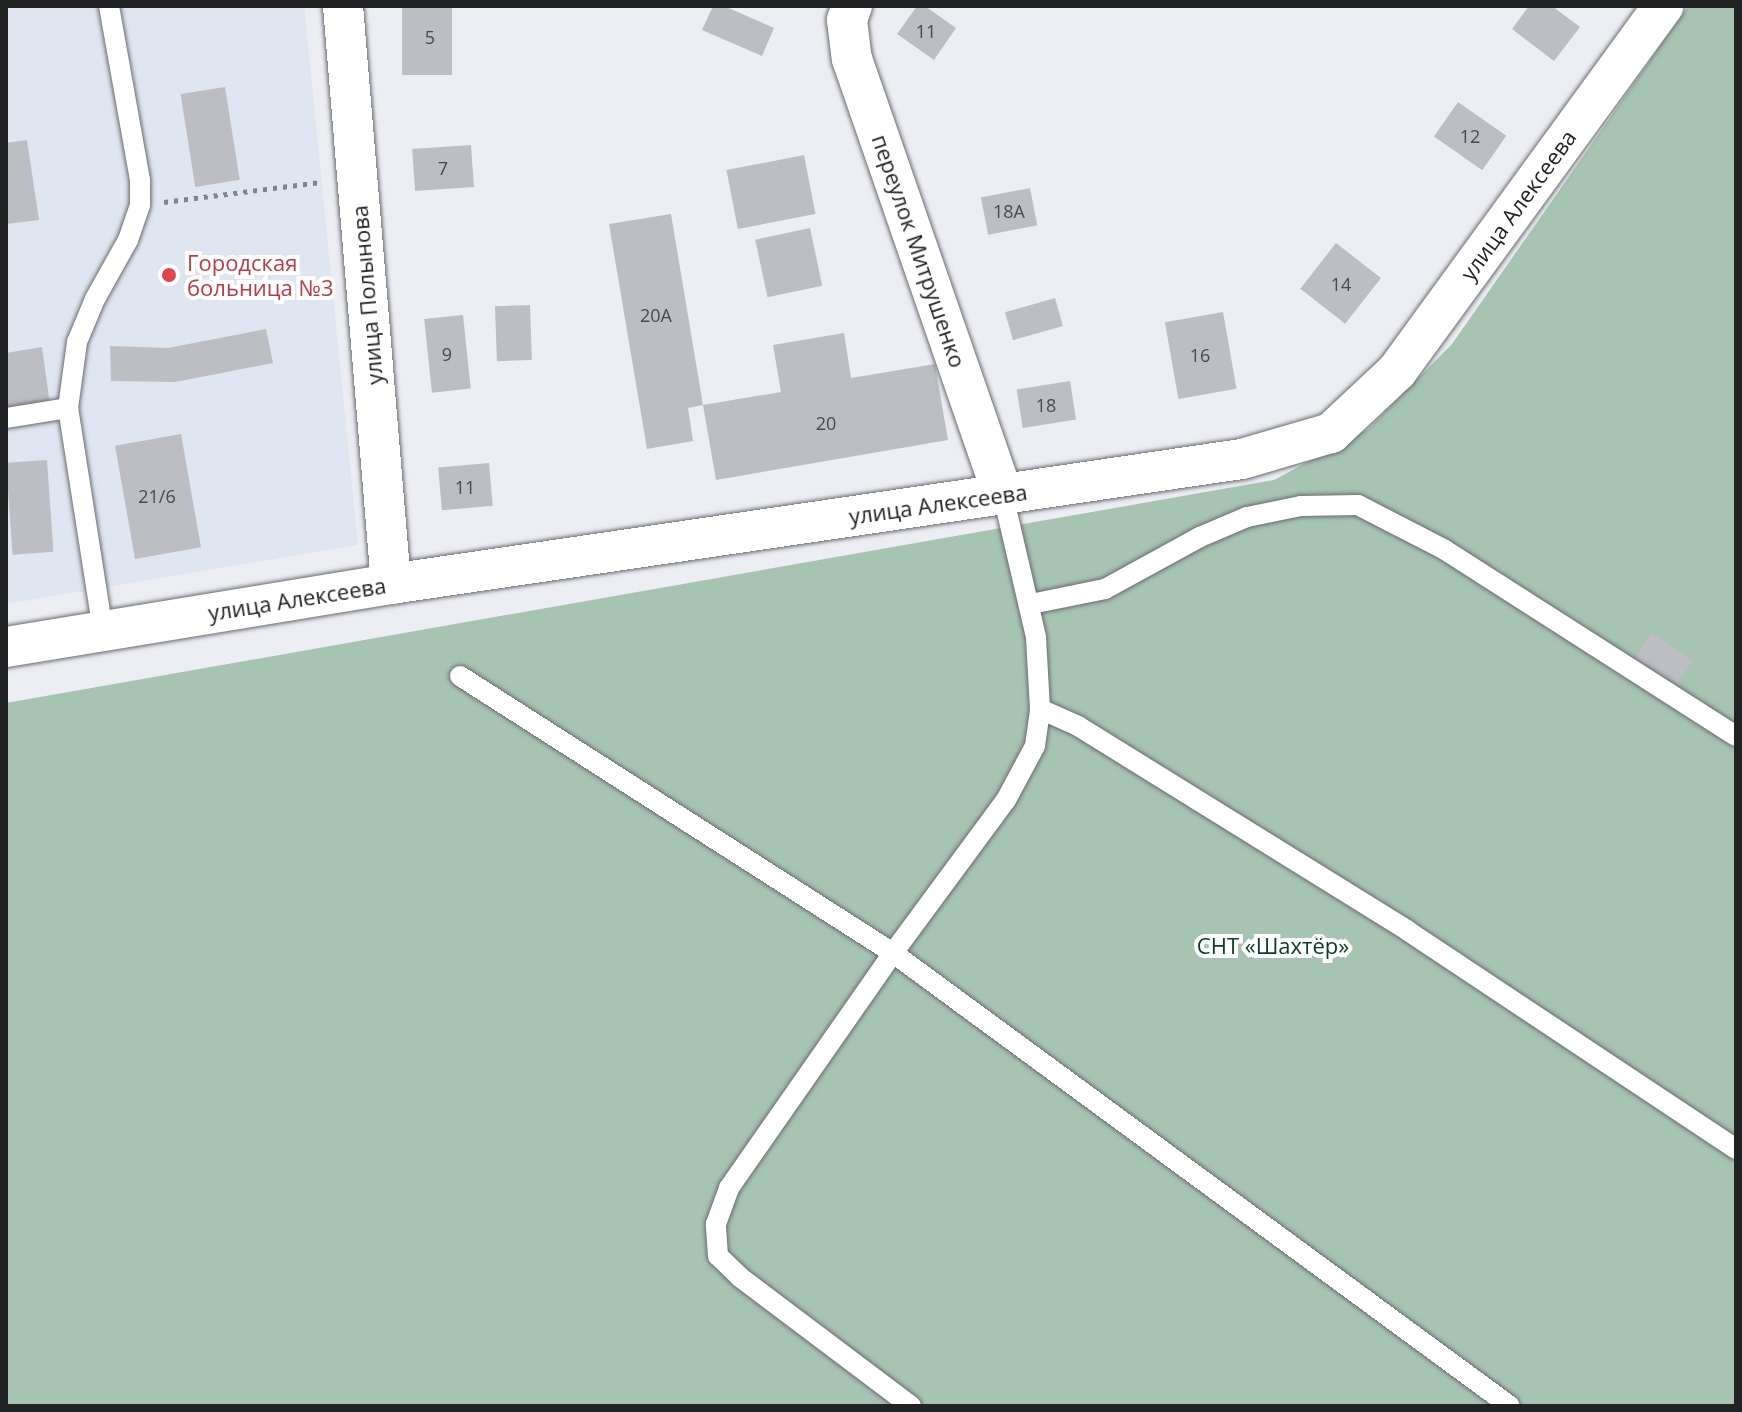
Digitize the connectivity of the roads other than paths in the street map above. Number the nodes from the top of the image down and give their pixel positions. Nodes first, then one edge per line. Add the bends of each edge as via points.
1 (109, 6) edge
2 (343, 6) edge
3 (852, 6) edge
4 (1663, 6) edge
5 (68, 408) junction
6 (6, 418) edge
7 (1003, 495) junction
8 (391, 584) junction
9 (1031, 604) junction
10 (103, 631) junction
11 (6, 647) edge
12 (460, 676) dead end
13 (1040, 709) junction
14 (1736, 736) edge
15 (893, 953) junction
16 (1736, 1149) edge
17 (911, 1406) edge
18 (1510, 1406) edge

1 - 5 lane via 140,205 77,342
2 - 8 street, улица Полынова
3 - 7 street, переулок Митрушенко via 847,20 852,59
4 - 7 street, улица Алексеева via 1397,371 1331,433 1242,459
5 - 6 lane
5 - 10 lane
7 - 8 street, улица Алексеева
7 - 9 lane
8 - 10 street, улица Алексеева
9 - 13 lane
9 - 14 lane via 1105,589 1247,517 1301,506 1358,505 1445,550
10 - 11 street, улица Алексеева
12 - 15 lane
13 - 15 lane via 1035,746 1006,800
13 - 16 lane via 1078,726 1408,931
15 - 17 lane via 729,1188 716,1224 718,1256 740,1277
15 - 18 lane

